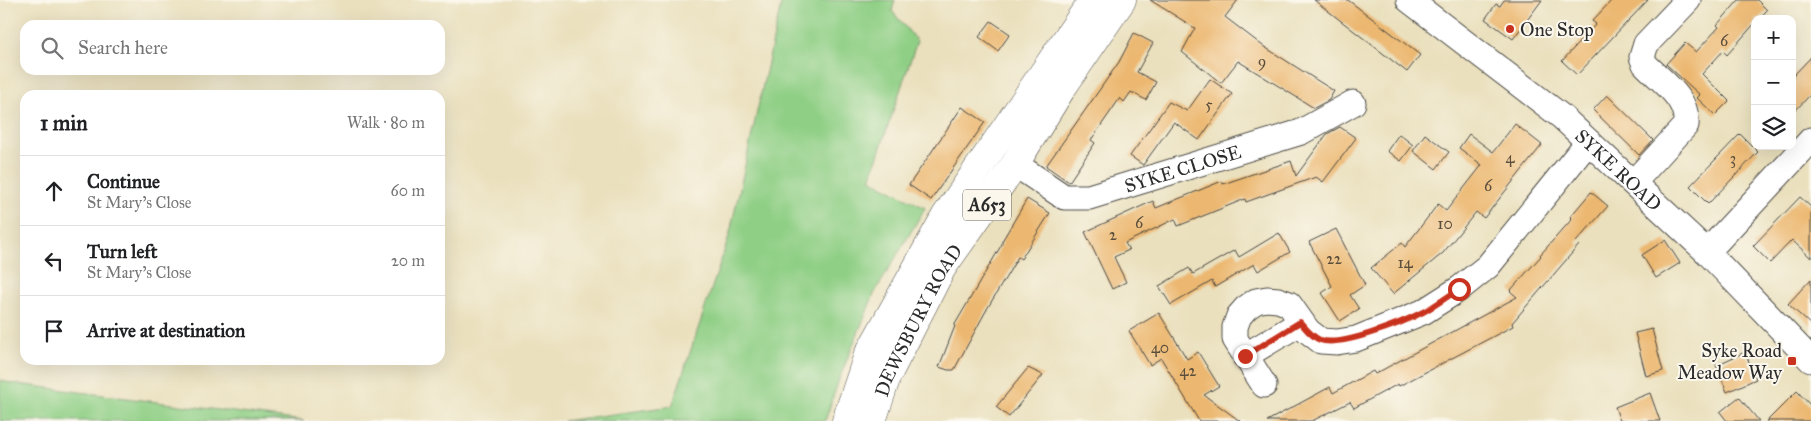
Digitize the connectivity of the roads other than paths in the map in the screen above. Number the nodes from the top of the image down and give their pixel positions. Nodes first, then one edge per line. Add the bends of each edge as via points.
1 (1093, 0) edge
2 (1122, 0) edge
3 (1409, 0) edge
4 (1688, 0) edge
5 (1353, 103) dead end
6 (1811, 140) edge
7 (1588, 142) junction
8 (1015, 164) junction
9 (1633, 183) junction
10 (1707, 252) junction
11 (1300, 322) junction
12 (1245, 356) junction
13 (1811, 360) edge
14 (1264, 385) dead end
15 (846, 421) edge
16 (872, 421) edge

1 - 15 main road, DEWSBURY ROAD / A653 via 945,217 868,355
2 - 8 main road, DEWSBURY ROAD / A653
3 - 7 street, SYKE ROAD via 1562,117
4 - 9 street via 1646,44 1642,57 1685,107 1686,125
5 - 8 street, SYKE CLOSE via 1301,132 1089,197 1064,197
6 - 10 street
7 - 9 street, SYKE ROAD
7 - 11 street via 1488,266 1423,312 1356,339 1337,342 1321,341
8 - 16 main road, DEWSBURY ROAD / A653 via 942,268 887,376
9 - 10 street, SYKE ROAD
10 - 13 street, SYKE ROAD
11 - 12 street
11 - 12 street via 1289,304 1267,299 1256,301 1239,316 1235,327 1234,339
12 - 14 street

